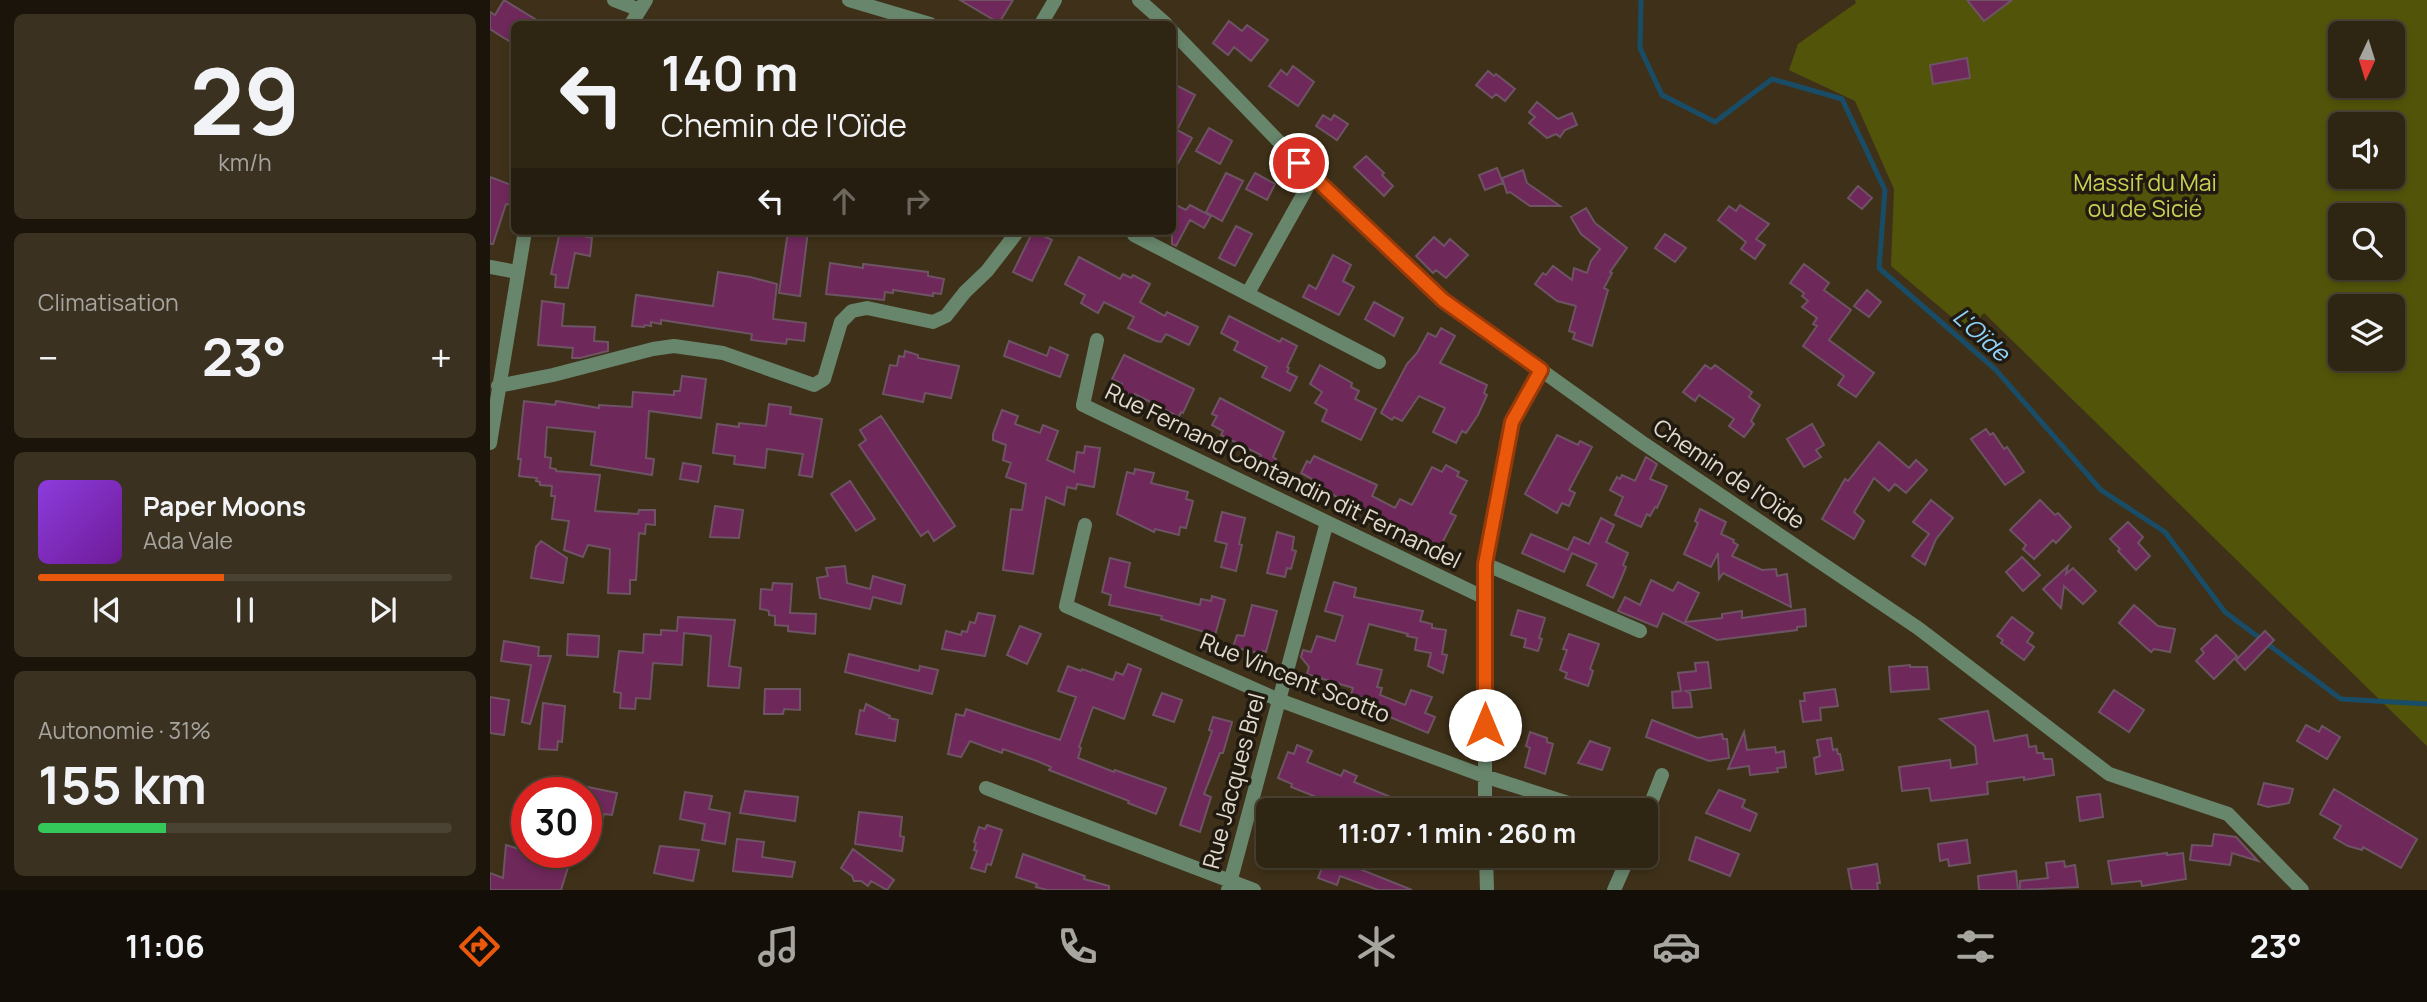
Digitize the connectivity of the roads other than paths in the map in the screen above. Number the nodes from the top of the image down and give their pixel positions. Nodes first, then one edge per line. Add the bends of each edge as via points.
1 (614, 0) edge
2 (849, 0) edge
3 (1055, 0) edge
4 (1139, 0) edge
5 (643, 5) edge
6 (633, 21) edge
7 (920, 21) edge
8 (1043, 21) edge
9 (1163, 21) edge
10 (1176, 35) edge
11 (1313, 177) junction
12 (524, 235) edge
13 (1015, 235) edge
14 (1134, 235) dead end
15 (490, 267) edge
16 (516, 272) junction
17 (1248, 293) junction
18 (1097, 341) dead end
19 (1379, 362) dead end
20 (1541, 370) junction
21 (498, 386) junction
22 (490, 443) edge
23 (1327, 522) junction
24 (1085, 525) dead end
25 (1485, 564) junction
26 (1485, 598) junction
27 (1640, 631) dead end
28 (1279, 700) junction
29 (1662, 775) dead end
30 (1485, 776) junction
31 (986, 788) dead end
32 (1485, 798) edge
33 (1553, 798) edge
34 (1653, 798) edge
35 (1486, 868) edge
36 (1624, 868) edge
37 (1230, 886) edge
38 (1254, 890) edge
39 (1487, 890) edge
40 (1614, 890) edge
41 (2302, 890) edge

1 - 5 street
2 - 7 street
3 - 8 street
4 - 9 street
5 - 6 street
10 - 11 street, Chemin de l'Oïde
11 - 17 street
11 - 20 street, Chemin de l'Oïde via 1443,300
12 - 16 street
13 - 21 street via 946,316 933,322 867,308 852,311 841,322 824,379 814,385 723,353 674,346
14 - 17 street
15 - 16 street
16 - 21 street
17 - 19 street
18 - 23 street, Rue Fernand Contandin dit Fernandel via 1083,405
20 - 25 street via 1512,422
20 - 41 street, Chemin de l'Oïde via 1640,442 1918,628 2109,774 2228,814
21 - 22 street
23 - 26 street, Rue Fernand Contandin dit Fernandel
23 - 28 street, Rue Jacques Brel
24 - 28 street, Rue Vincent Scotto via 1066,606
25 - 26 street
25 - 27 street, Rue Fernand Contandin dit Fernandel
26 - 30 street
28 - 30 street, Rue Vincent Scotto
28 - 37 street, Rue Jacques Brel
29 - 34 street
30 - 32 street
30 - 33 street, Rue Vincent Scotto
31 - 37 street
35 - 39 street
36 - 40 street
37 - 38 street

